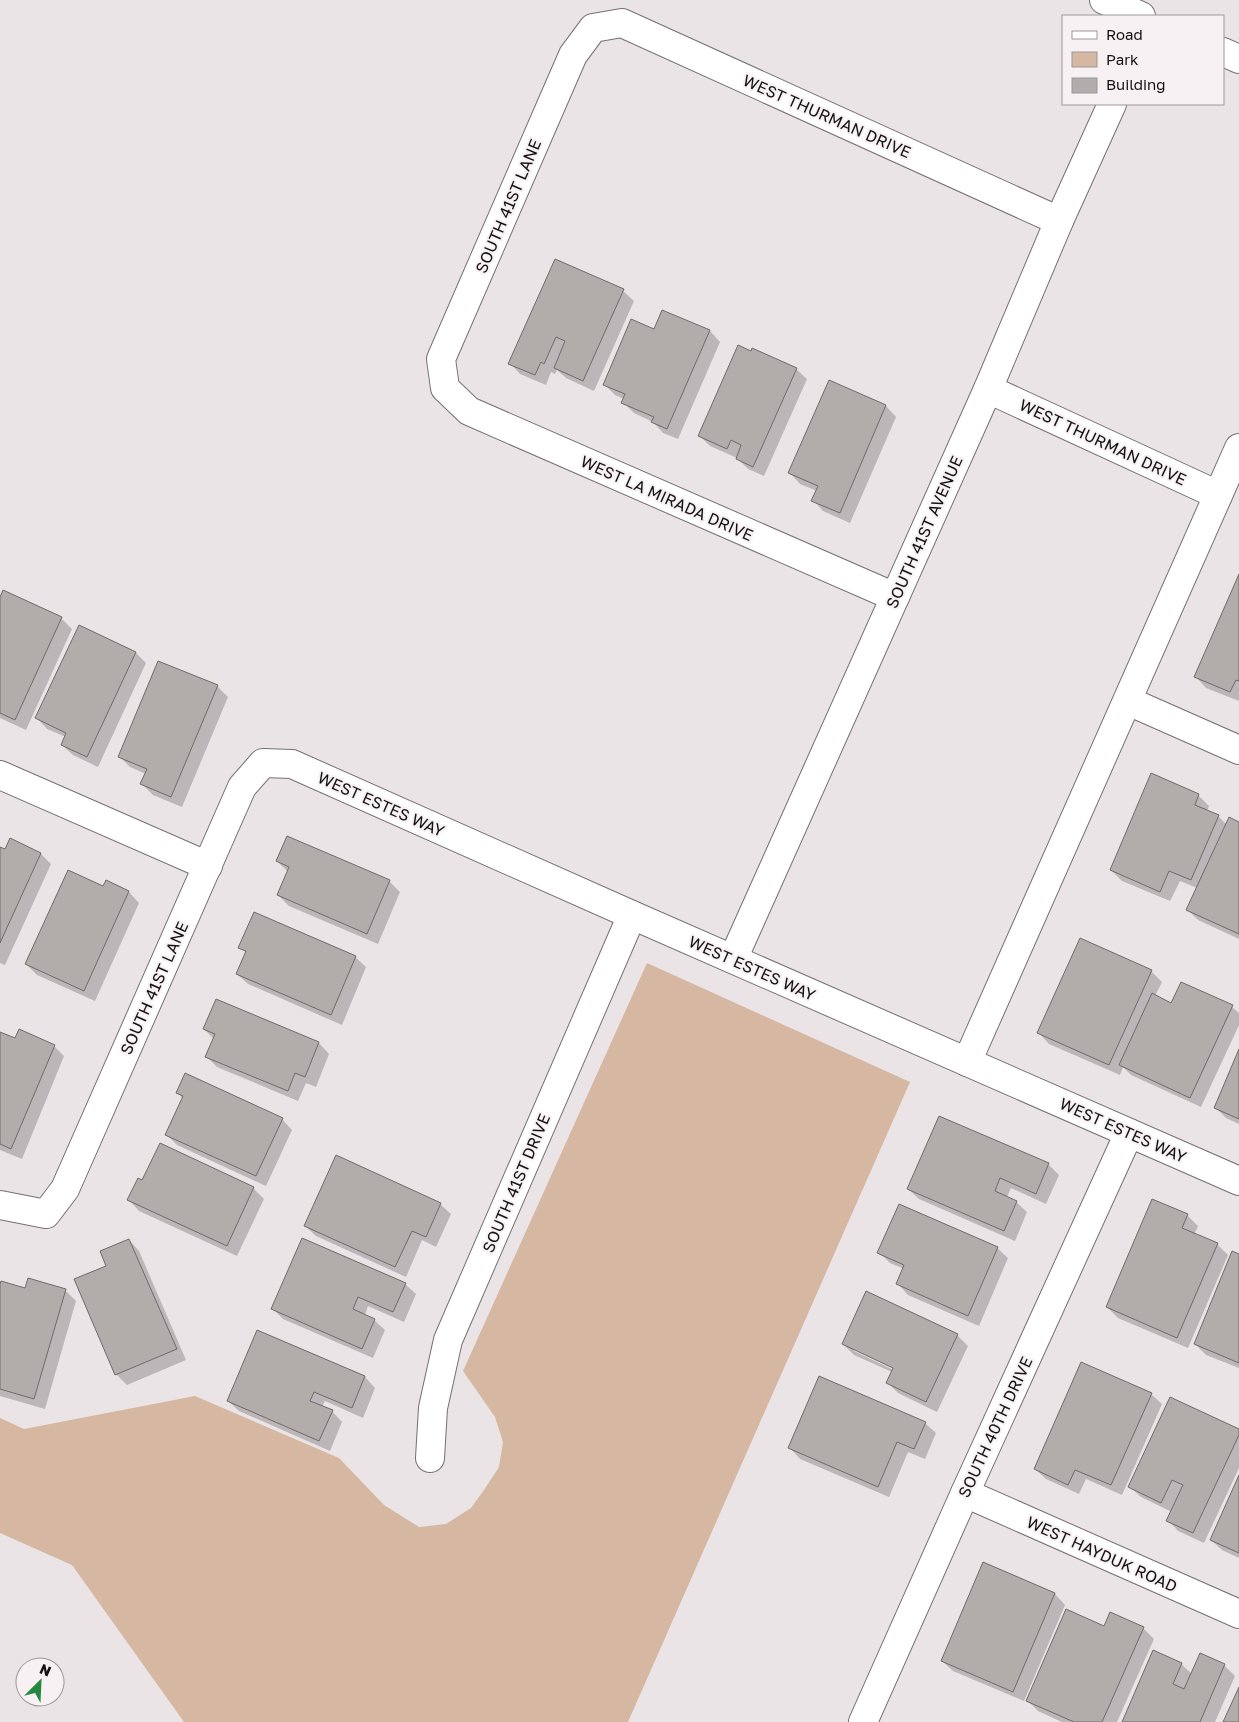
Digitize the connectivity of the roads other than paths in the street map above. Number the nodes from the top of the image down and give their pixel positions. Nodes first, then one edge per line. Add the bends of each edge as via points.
1 (1104, 0) edge
2 (1139, 15) edge
3 (593, 28) joint
4 (1224, 52) edge
5 (1239, 59) edge
6 (1112, 105) edge
7 (1059, 221) junction
8 (446, 388) joint
9 (988, 389) junction
10 (1239, 448) edge
11 (1218, 495) junction
12 (896, 597) junction
13 (1128, 701) junction
14 (1239, 750) edge
15 (263, 763) joint
16 (0, 775) edge
17 (208, 866) junction
18 (632, 915) junction
19 (733, 959) junction
20 (967, 1062) junction
21 (1129, 1133) junction
22 (1239, 1181) edge
23 (0, 1205) edge
24 (430, 1458) dead end
25 (965, 1493) junction
26 (1239, 1614) edge
27 (863, 1722) edge

1 - 2 street
3 - 7 street, WEST THURMAN DRIVE via 622,23
3 - 8 street, SOUTH 41ST LANE via 573,55 441,359
4 - 5 street
6 - 7 street, SOUTH 41ST AVENUE
7 - 9 street, SOUTH 41ST AVENUE
8 - 12 street, WEST LA MIRADA DRIVE via 469,411
9 - 11 street, WEST THURMAN DRIVE
9 - 12 street, SOUTH 41ST AVENUE
10 - 11 street
11 - 13 street
12 - 19 street, SOUTH 41ST AVENUE
13 - 14 street
13 - 20 street
15 - 17 street, SOUTH 41ST LANE via 242,787
15 - 18 street, WEST ESTES WAY via 292,764
16 - 17 street
17 - 23 street, SOUTH 41ST LANE via 65,1190 46,1214
18 - 19 street, WEST ESTES WAY
18 - 24 street, SOUTH 41ST DRIVE via 448,1340 433,1408
19 - 20 street, WEST ESTES WAY
20 - 21 street, WEST ESTES WAY
21 - 22 street, WEST ESTES WAY
21 - 25 street, SOUTH 40TH DRIVE
25 - 26 street, WEST HAYDUK ROAD
25 - 27 street, SOUTH 40TH DRIVE

